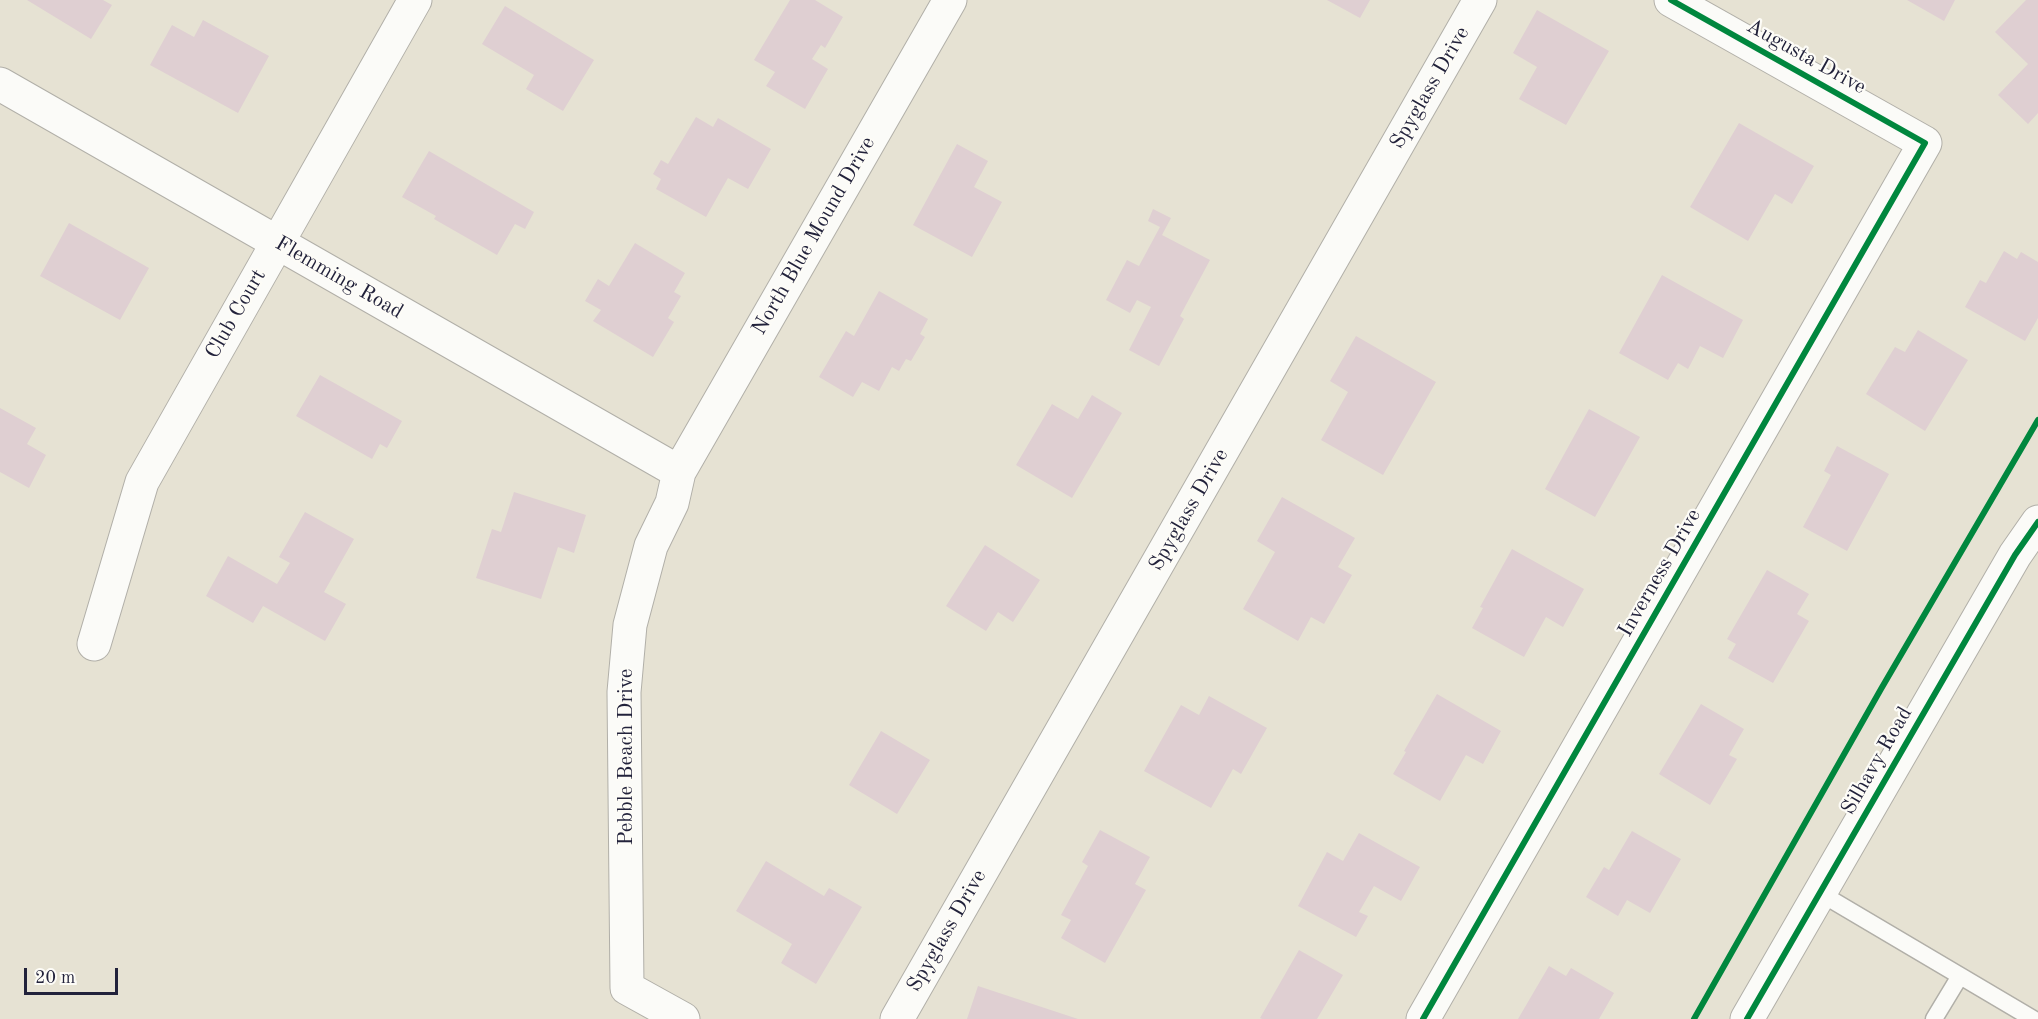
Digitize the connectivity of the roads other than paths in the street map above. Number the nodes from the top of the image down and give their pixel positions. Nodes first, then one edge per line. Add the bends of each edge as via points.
1 (415, 0) edge
2 (950, 0) edge
3 (1480, 0) edge
4 (1671, 0) edge
5 (0, 84) edge
6 (1925, 143) joint
7 (277, 242) junction
8 (679, 472) junction
9 (2038, 522) edge
10 (94, 644) dead end
11 (1820, 893) junction
12 (1960, 976) junction
13 (683, 1019) edge
14 (897, 1019) edge
15 (1423, 1019) edge
16 (1747, 1019) edge
17 (1934, 1019) edge
18 (2033, 1019) edge

1 - 7 street, Club Court
2 - 8 street, North Blue Mound Drive
3 - 14 street, Spyglass Drive
4 - 6 street, Augusta Drive
5 - 7 street, Flemming Road
6 - 15 street, Inverness Drive
7 - 8 street, Flemming Road
7 - 10 street, Club Court via 142,482
8 - 13 street, Pebble Beach Drive via 672,503 651,546 630,625 624,692 627,988
9 - 11 street, Silhavy Road via 2015,555
11 - 12 lane
11 - 16 street, Silhavy Road
12 - 17 lane
12 - 18 lane

